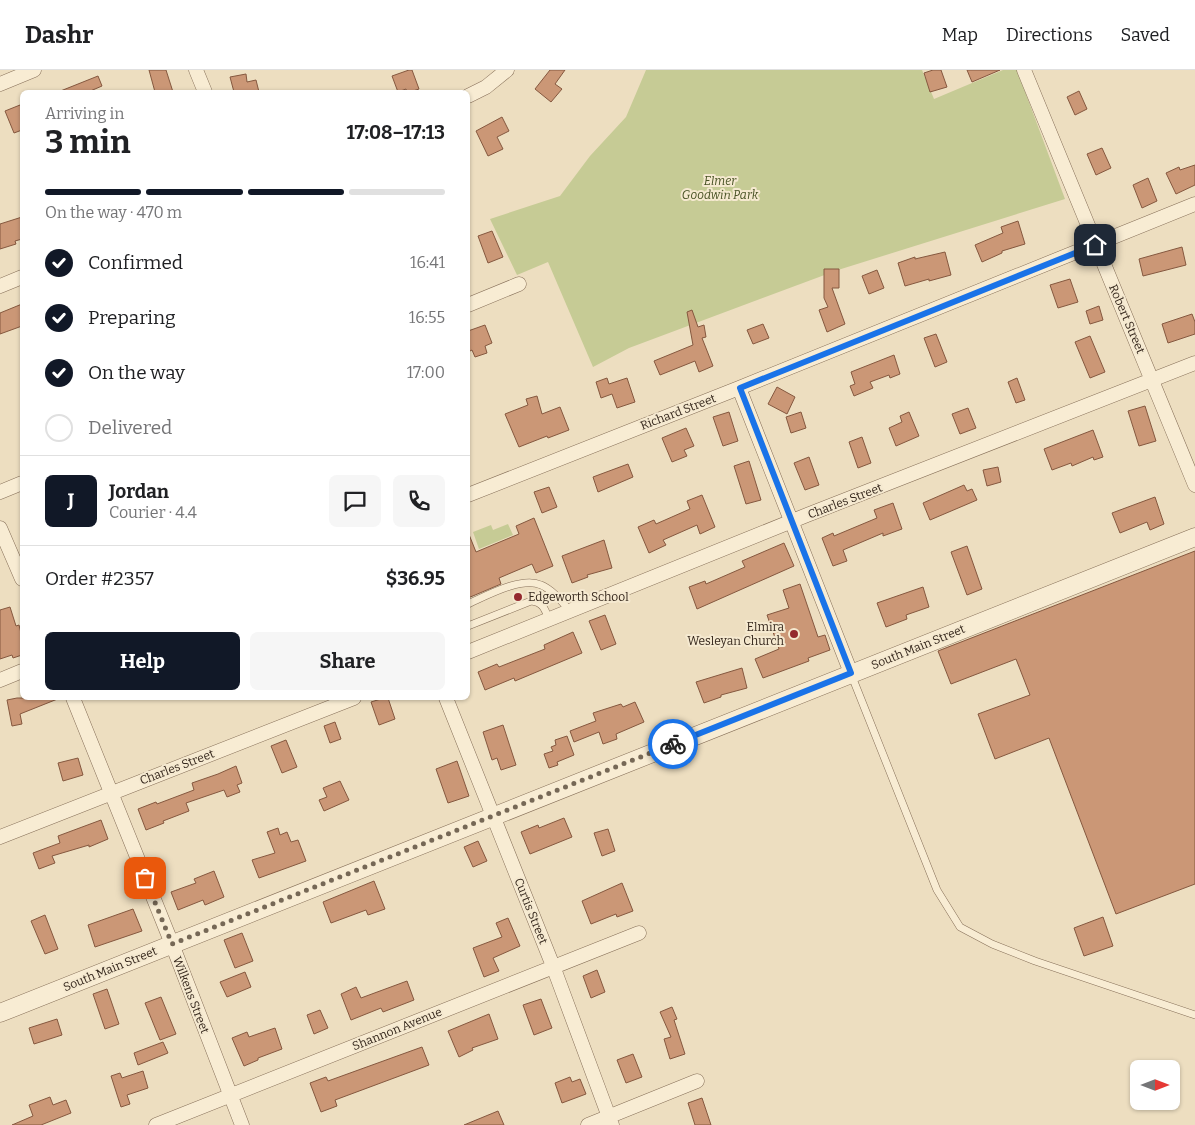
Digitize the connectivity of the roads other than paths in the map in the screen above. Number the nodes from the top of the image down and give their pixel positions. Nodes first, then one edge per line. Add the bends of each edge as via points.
1 (34, 70) edge
2 (196, 70) edge
3 (507, 70) edge
4 (1024, 70) edge
5 (0, 84) edge
6 (204, 90) edge
7 (470, 95) edge
8 (1195, 204) edge
9 (1095, 245) junction
10 (20, 278) edge
11 (519, 284) dead end
12 (0, 286) edge
13 (470, 304) edge
14 (1195, 362) edge
15 (1152, 380) junction
16 (740, 388) junction
17 (20, 484) edge
18 (1195, 485) edge
19 (0, 492) edge
20 (470, 493) edge
21 (792, 521) junction
22 (0, 528) edge
23 (1195, 537) edge
24 (20, 574) edge
25 (470, 603) edge
26 (571, 611) junction
27 (549, 620) junction
28 (470, 625) edge
29 (470, 651) edge
30 (20, 672) edge
31 (851, 673) junction
32 (0, 680) edge
33 (74, 700) edge
34 (349, 700) edge
35 (447, 700) edge
36 (111, 793) junction
37 (493, 816) junction
38 (0, 837) edge
39 (639, 933) dead end
40 (172, 944) junction
41 (553, 966) junction
42 (0, 1013) edge
43 (1195, 1015) edge
44 (697, 1081) dead end
45 (230, 1096) junction
46 (611, 1121) edge
47 (156, 1125) edge
48 (242, 1125) edge
49 (588, 1125) edge

1 - 5 street
2 - 6 street
3 - 7 street
4 - 9 street, Robert Street
8 - 9 street, Richard Street
9 - 15 street, Robert Street
9 - 16 street, Richard Street
10 - 12 street
11 - 13 street
14 - 15 street, Charles Street
15 - 18 street, Robert Street
15 - 21 street, Charles Street
16 - 20 street, Richard Street
16 - 21 street
17 - 19 street
21 - 26 street, Charles Street
21 - 31 street
22 - 24 street
23 - 31 street, South Main Street
25 - 26 lane via 522,582 533,582 552,592
26 - 27 street, Charles Street
27 - 28 lane via 543,605 531,601
27 - 29 street, Charles Street
30 - 32 street
31 - 37 street, South Main Street
31 - 43 lane via 937,890 960,926 992,944 1035,961
33 - 36 street, Wilkens Street
34 - 36 street, Charles Street
35 - 37 street, Curtis Street
36 - 38 street, Charles Street
36 - 40 street, Wilkens Street
37 - 40 street, South Main Street
37 - 41 street, Curtis Street
39 - 41 street, Shannon Avenue
40 - 42 street, South Main Street
40 - 45 street, Wilkens Street
41 - 45 street, Shannon Avenue
41 - 46 street, Curtis Street
44 - 46 street
45 - 47 street, Shannon Avenue
45 - 48 street, Wilkens Street
46 - 49 street

